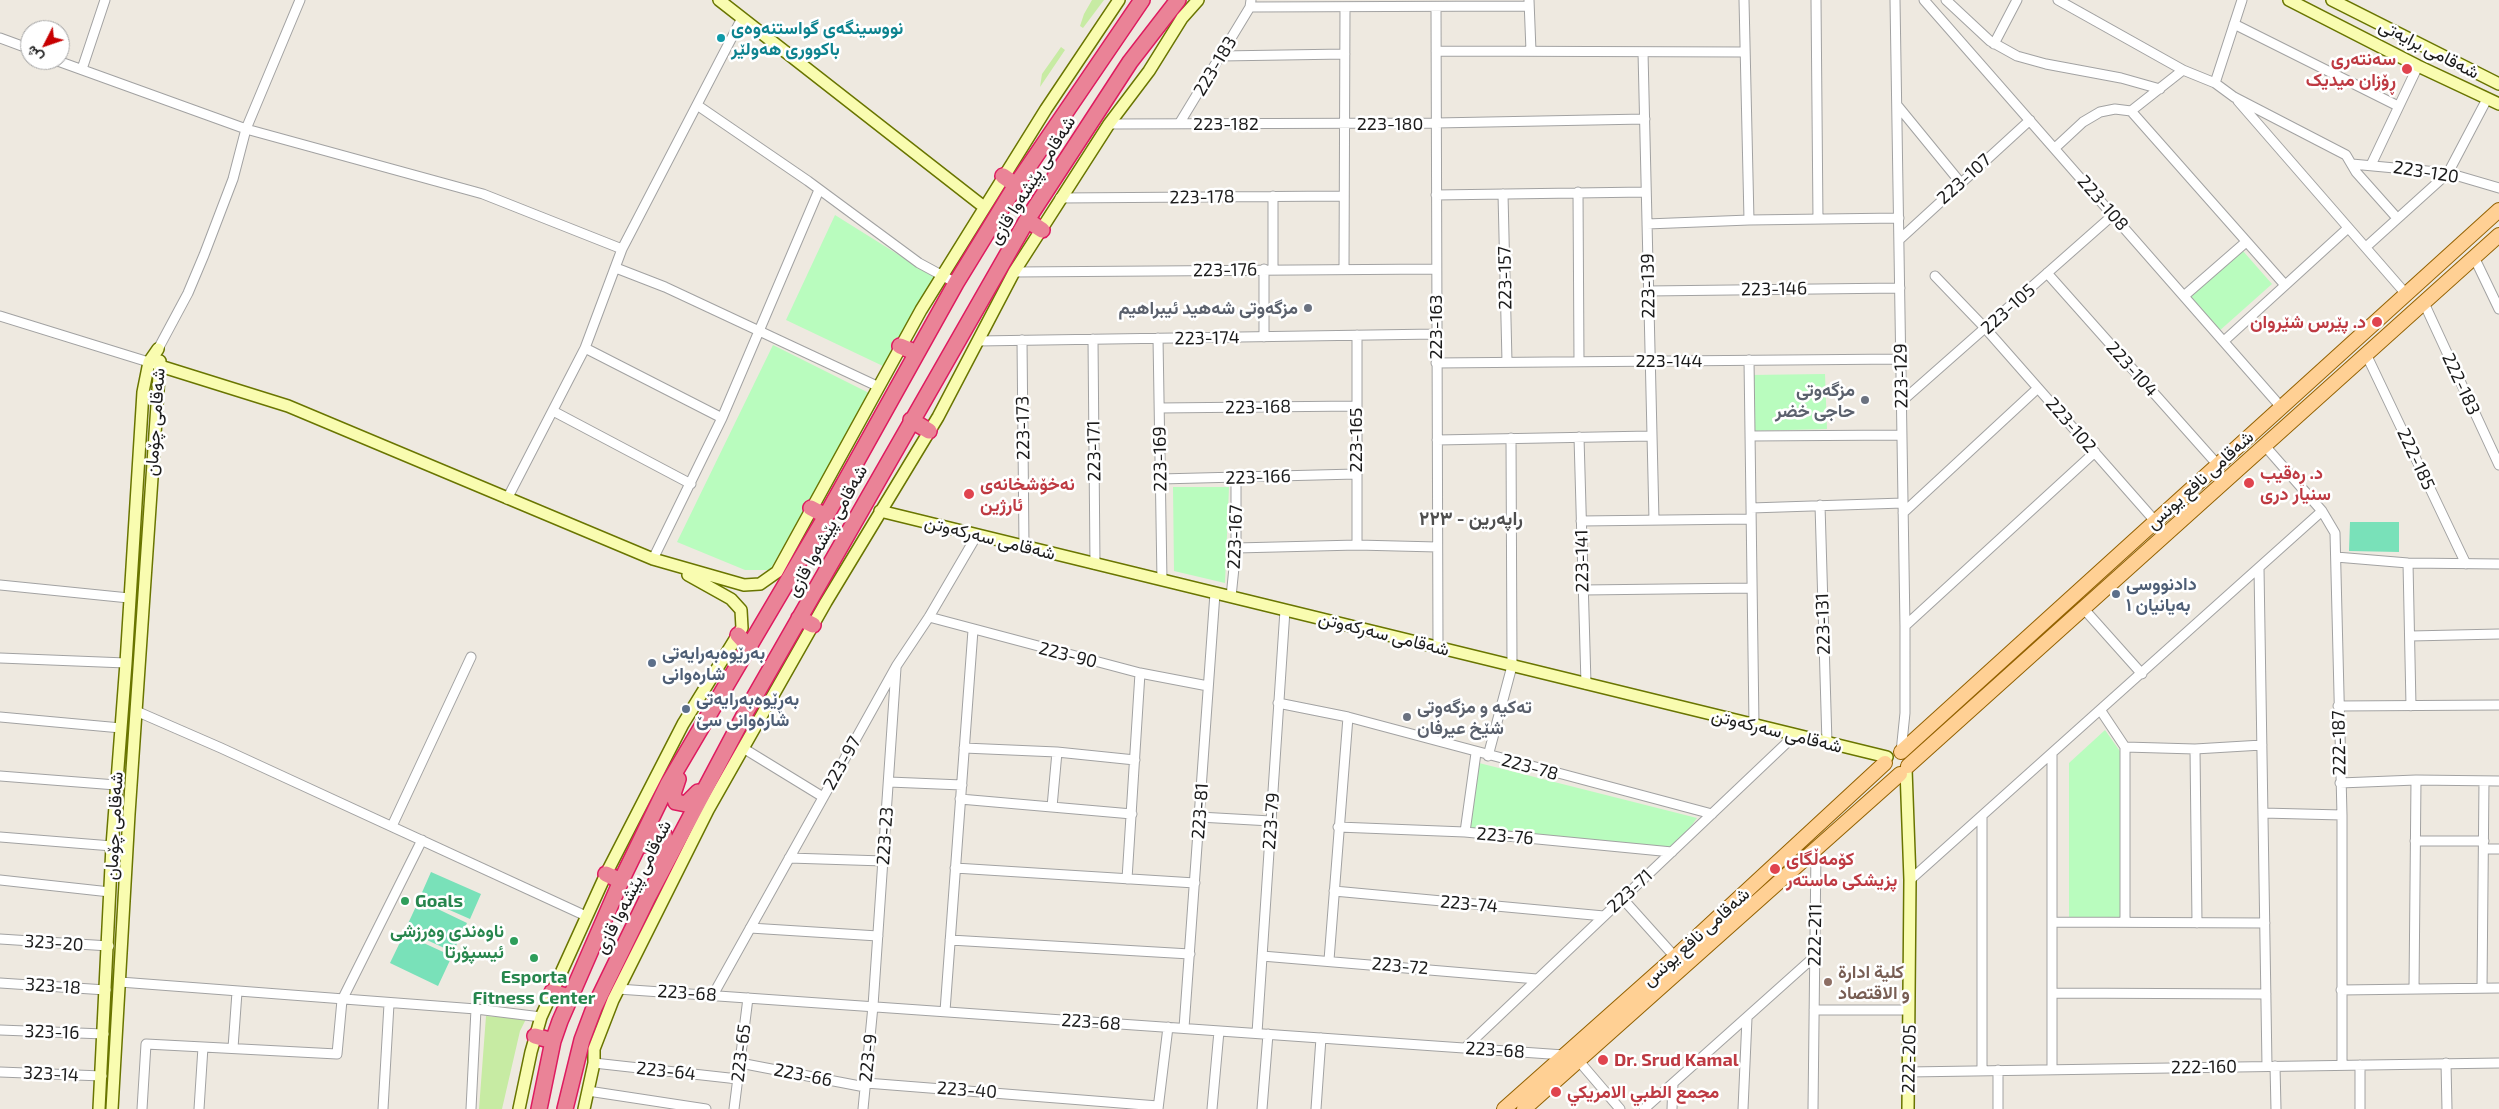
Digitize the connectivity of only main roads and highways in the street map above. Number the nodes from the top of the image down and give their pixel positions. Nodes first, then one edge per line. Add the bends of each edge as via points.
1 (1142, 0) edge
2 (1178, 0) edge
3 (2499, 210) edge
4 (1027, 220) junction
5 (1042, 230) road end
6 (2499, 235) edge
7 (900, 346) road end
8 (917, 353) junction
9 (2323, 369) junction
10 (2335, 382) junction
11 (911, 420) junction
12 (929, 432) road end
13 (811, 508) road end
14 (826, 516) junction
15 (800, 618) junction
16 (813, 626) road end
17 (738, 635) road end
18 (750, 648) junction
19 (698, 732) junction
20 (1901, 752) junction
21 (1886, 760) junction
22 (719, 762) junction
23 (1905, 770) junction
24 (606, 874) road end
25 (624, 875) junction
26 (648, 897) junction
27 (552, 992) road end
28 (569, 997) junction
29 (535, 1036) road end
30 (553, 1041) junction
31 (1515, 1107) edge
32 (565, 1108) edge
33 (539, 1109) edge

1 - 8 highway, شەقامی پێشەوا قازی via 1010,180
2 - 4 highway, شەقامی پێشەوا قازی via 1130,62
3 - 9 main road, شەقامی نافع یونس
4 - 5 highway
4 - 11 highway, شەقامی پێشەوا قازی
6 - 10 main road, شەقامی نافع یونس
7 - 8 highway
8 - 14 highway, شەقامی پێشەوا قازی
9 - 10 main road
9 - 20 main road, شەقامی نافع یونس
10 - 23 main road, شەقامی نافع یونس
11 - 12 highway
11 - 15 highway, شەقامی پێشەوا قازی
13 - 14 highway
14 - 18 highway, شەقامی پێشەوا قازی
15 - 16 highway
15 - 22 highway, شەقامی پێشەوا قازی
17 - 18 highway
18 - 19 highway, شەقامی پێشەوا قازی
19 - 22 highway via 674,790 675,801 683,805 691,801
19 - 25 highway, شەقامی پێشەوا قازی via 668,784
20 - 21 main road, شەقامی نافع یونس via 1891,753
20 - 23 main road via 1906,756
21 - 23 main road via 1890,772
21 - 31 main road, شەقامی نافع یونس via 1675,957 1564,1055
22 - 26 highway, شەقامی پێشەوا قازی
23 - 31 main road, شەقامی نافع یونس via 1578,1060
24 - 25 highway
25 - 26 highway via 650,834 664,834 665,845
25 - 28 highway, شەقامی پێشەوا قازی
26 - 32 highway, شەقامی پێشەوا قازی via 588,1024
27 - 28 highway
28 - 30 highway, شەقامی پێشەوا قازی
29 - 30 highway
30 - 33 highway, شەقامی پێشەوا قازی

